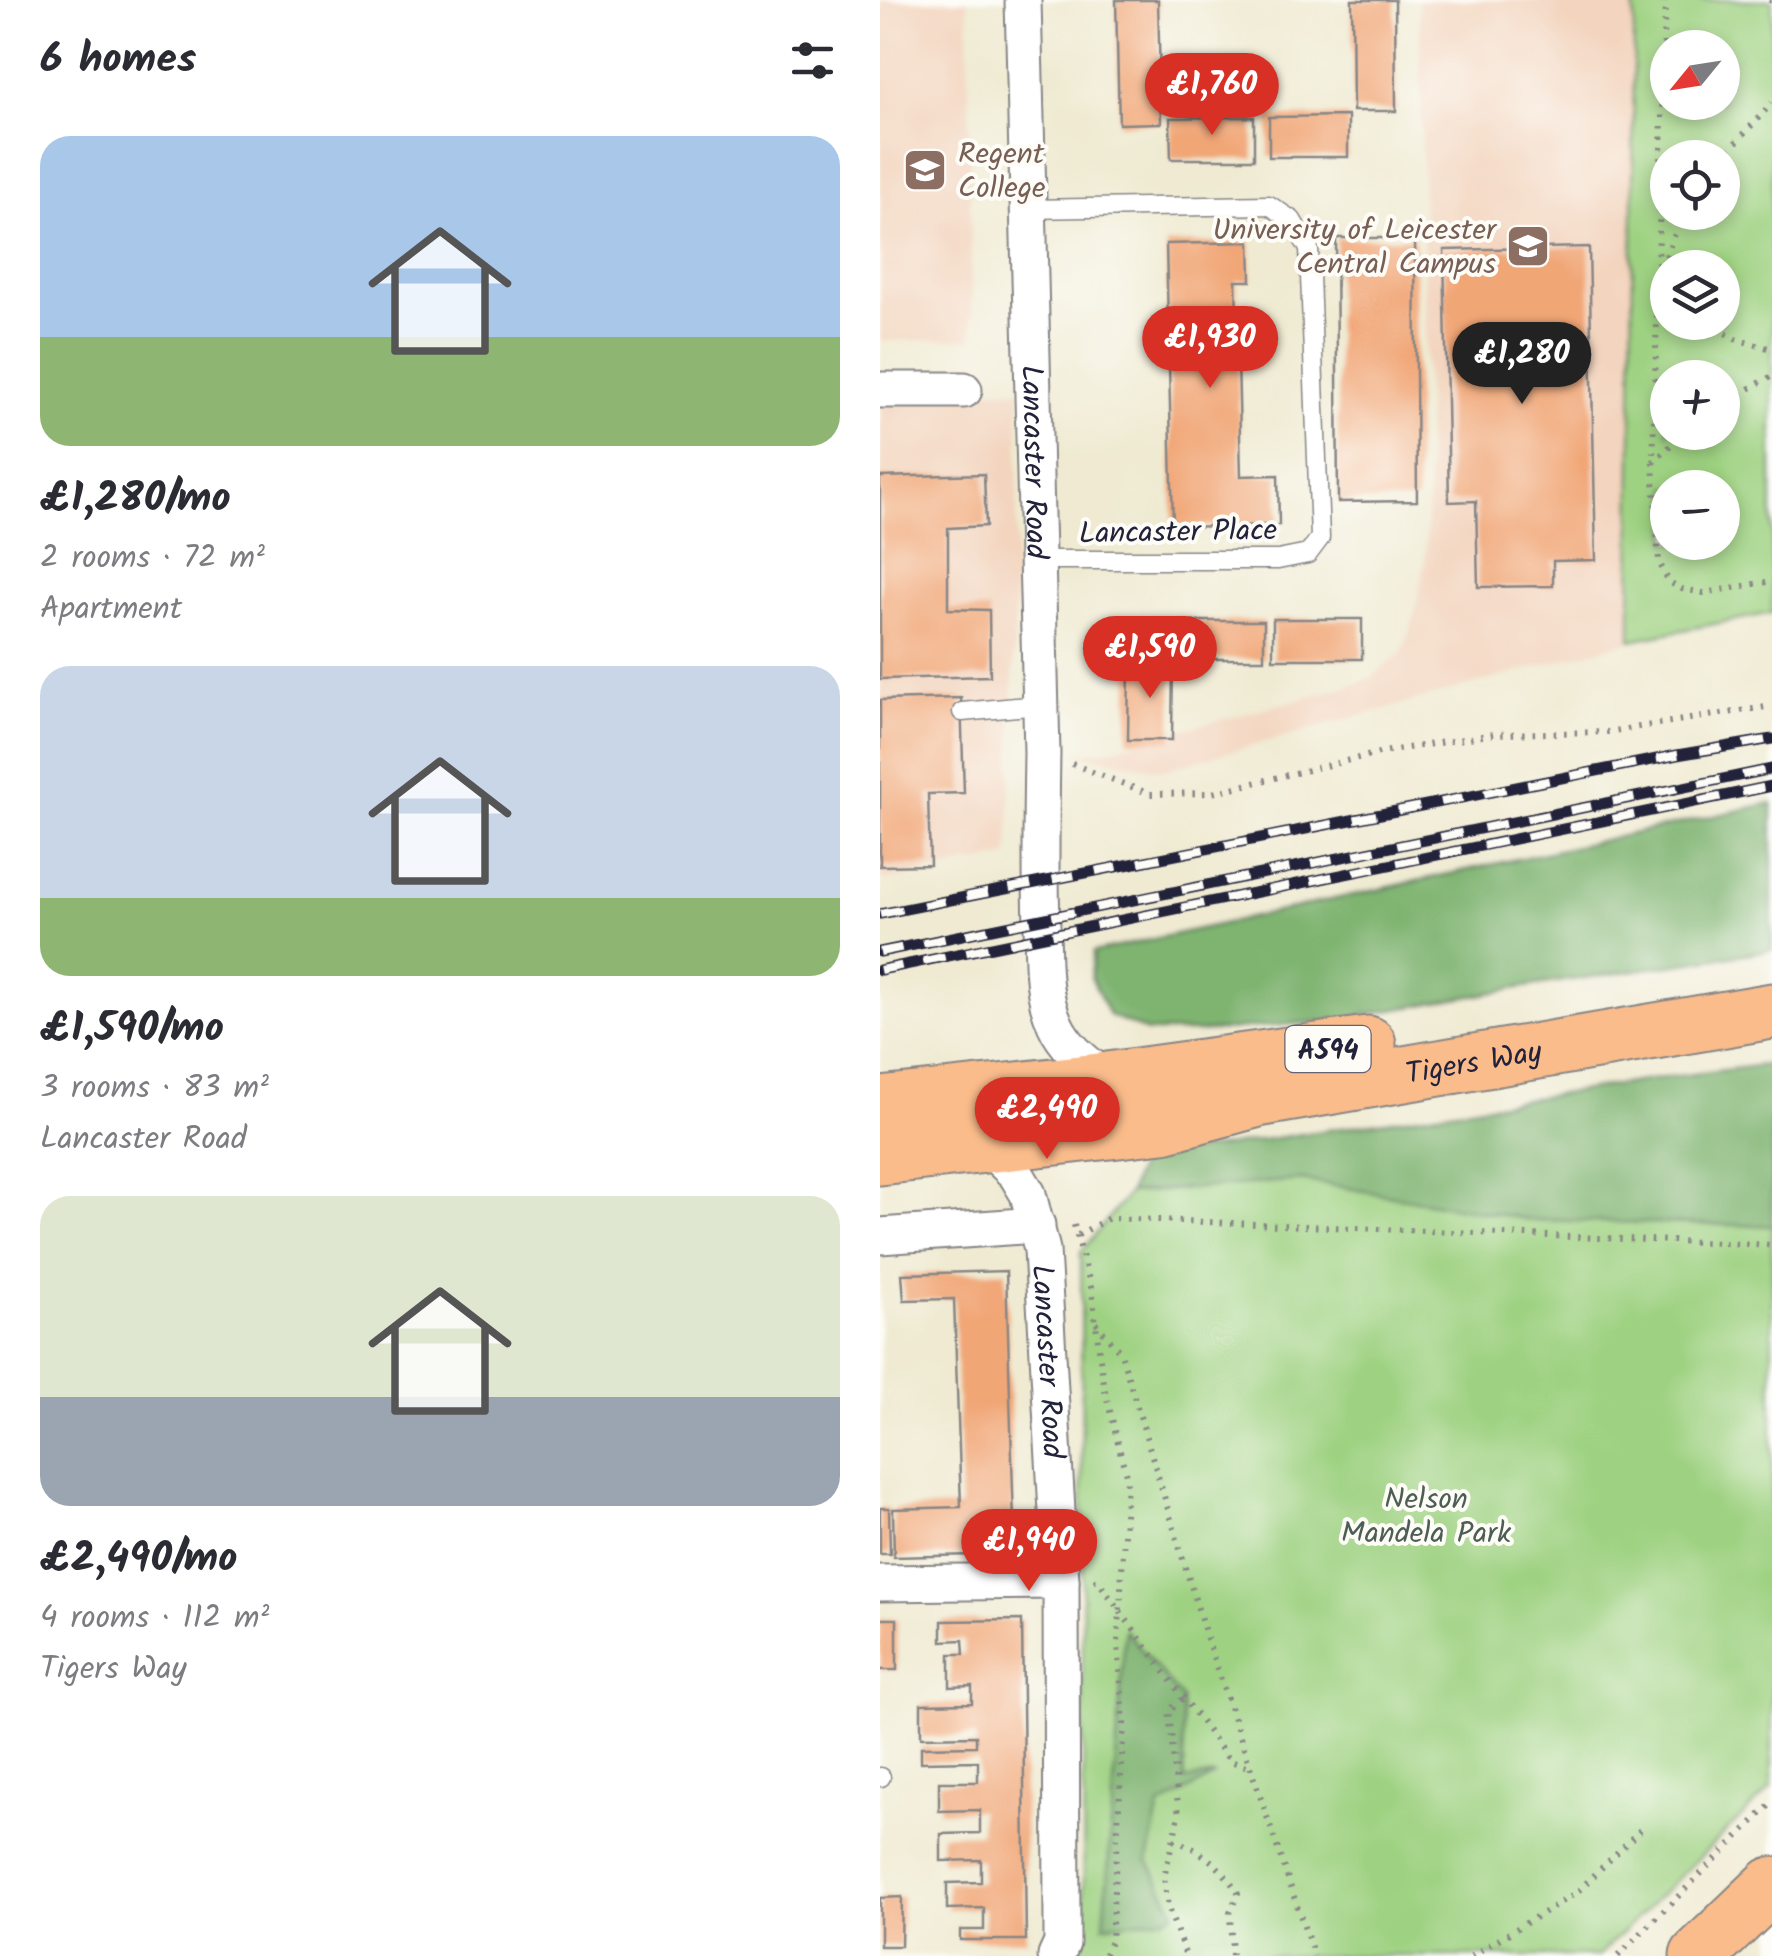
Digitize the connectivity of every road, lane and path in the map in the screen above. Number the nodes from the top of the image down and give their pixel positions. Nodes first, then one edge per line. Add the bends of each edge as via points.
1 (1023, 0) edge
2 (1665, 0) edge
3 (1772, 102) edge
4 (1738, 140) edge
5 (1028, 209) junction
6 (1660, 250) edge
7 (1657, 340) edge
8 (1739, 340) edge
9 (1772, 349) edge
10 (1772, 376) edge
11 (880, 390) edge
12 (964, 390) dead end
13 (1740, 394) edge
14 (1666, 450) edge
15 (1654, 462) junction
16 (1036, 560) junction
17 (1772, 581) edge
18 (1039, 706) junction
19 (1772, 706) edge
20 (962, 712) dead end
21 (1042, 754) junction
22 (1772, 972) edge
23 (1772, 1011) edge
24 (1108, 1080) junction
25 (880, 1105) edge
26 (985, 1145) junction
27 (880, 1158) edge
28 (1037, 1225) junction
29 (880, 1236) edge
30 (1772, 1245) edge
31 (1096, 1323) junction
32 (1062, 1580) junction
33 (880, 1584) edge
34 (1119, 1610) junction
35 (1182, 1699) junction
36 (1250, 1768) junction
37 (1772, 1803) edge
38 (1642, 1828) dead end
39 (1173, 1840) junction
40 (1772, 1885) edge
41 (1056, 1956) edge
42 (1104, 1956) edge
43 (1186, 1956) edge
44 (1232, 1956) edge
45 (1314, 1956) edge
46 (1471, 1956) edge
47 (1618, 1956) edge
48 (1698, 1956) edge

1 - 5 street, Lancaster Road
2 - 6 path
3 - 4 path
5 - 16 street, Lancaster Road
5 - 16 lane, Lancaster Place via 1269,204 1292,220 1308,249 1320,538 1308,554 1278,560
7 - 15 path
8 - 9 path
10 - 13 path
11 - 12 street
14 - 15 path
15 - 17 path via 1659,562 1668,582 1704,593
16 - 18 street, Lancaster Road
18 - 20 lane
18 - 21 street, Lancaster Road
19 - 21 path via 1607,732 1475,737 1212,793 1150,794
21 - 24 street, Lancaster Road via 1044,993 1064,1040
22 - 24 main road, Tigers Way / A594 via 1578,1014
23 - 26 main road, Tigers Way / A594 via 1258,1100 1163,1126
24 - 25 main road, Tigers Way / A594
26 - 27 main road, Tigers Way / A594
26 - 28 street, Lancaster Road via 1016,1174
28 - 29 street
28 - 32 street, Lancaster Road
30 - 31 path via 1110,1218 1078,1234
31 - 34 path via 1103,1384 1127,1479
31 - 36 path via 1121,1353
32 - 33 street
32 - 34 path via 1098,1581
32 - 41 street, Lancaster Road via 1062,1944
34 - 35 path
34 - 42 path via 1124,1724 1111,1941
35 - 36 path via 1230,1761
35 - 39 path via 1169,1711 1180,1816
36 - 45 path
37 - 47 path
38 - 46 path via 1576,1892
39 - 43 path via 1164,1877
39 - 44 path via 1210,1860 1238,1893 1230,1912
40 - 48 main road

